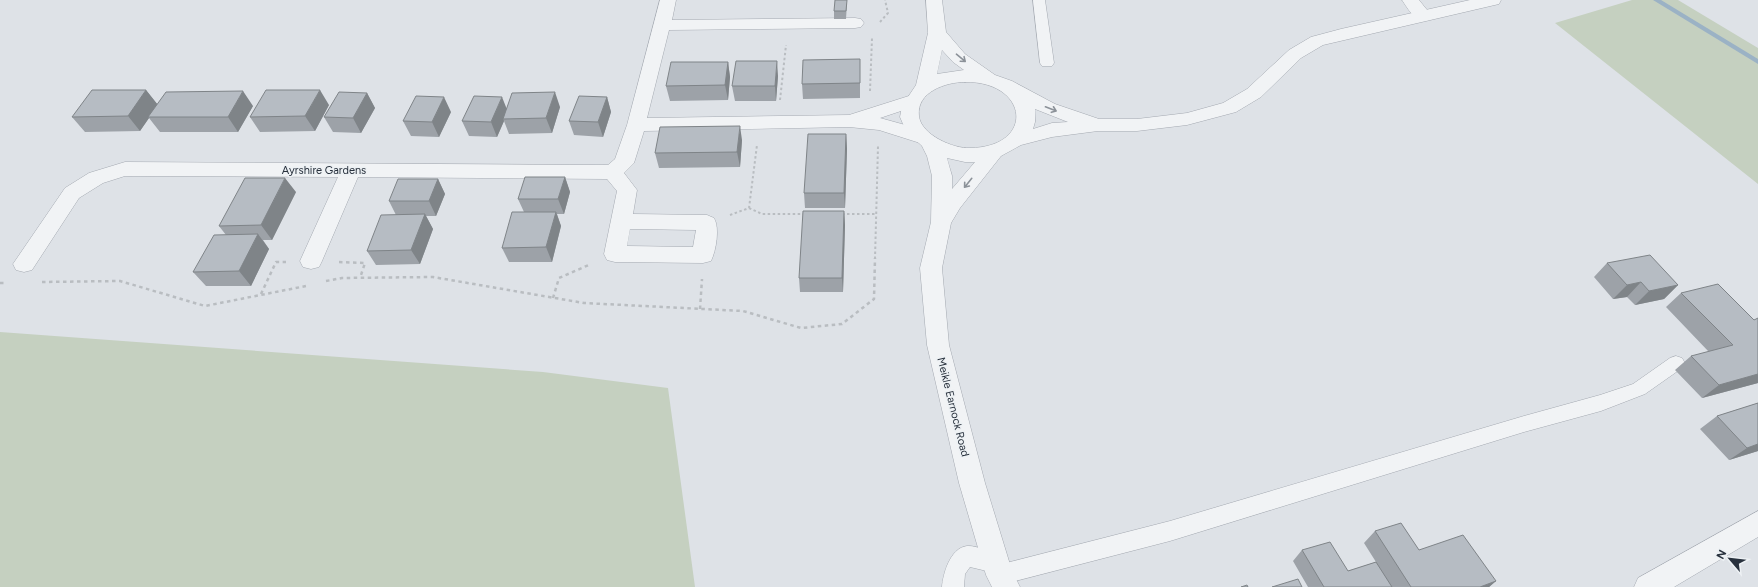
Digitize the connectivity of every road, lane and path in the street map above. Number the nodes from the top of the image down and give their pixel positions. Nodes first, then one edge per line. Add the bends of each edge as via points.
1 (668, 0) edge
2 (885, 0) edge
3 (934, 0) edge
4 (1039, 0) edge
5 (1410, 0) edge
6 (1493, 0) edge
7 (1424, 16) junction
8 (855, 23) dead end
9 (789, 24) junction
10 (662, 25) junction
11 (876, 28) dead end
12 (872, 32) dead end
13 (937, 33) junction
14 (1047, 63) dead end
15 (990, 80) junction
16 (925, 87) junction
17 (1015, 92) junction
18 (912, 101) junction
19 (878, 118) junction
20 (768, 122) junction
21 (636, 124) junction
22 (1098, 125) junction
23 (924, 139) junction
24 (1016, 140) junction
25 (993, 153) junction
26 (352, 170) junction
27 (612, 172) junction
28 (749, 208) junction
29 (808, 214) edge
30 (838, 214) edge
31 (876, 214) junction
32 (622, 221) junction
33 (941, 222) junction
34 (707, 223) junction
35 (615, 254) junction
36 (703, 255) junction
37 (311, 261) dead end
38 (24, 264) dead end
39 (41, 282) dead end
40 (0, 283) edge
41 (13, 283) dead end
42 (320, 283) dead end
43 (313, 284) dead end
44 (553, 298) junction
45 (700, 309) junction
46 (1676, 363) dead end
47 (1758, 523) edge
48 (1001, 575) edge
49 (953, 587) edge
50 (1648, 587) edge

1 - 10 street
2 - 11 path via 888,13
3 - 13 street
4 - 14 lane
5 - 7 street
6 - 7 street
7 - 22 street via 1317,41 1295,54 1254,93 1229,108 1187,119
8 - 9 street
9 - 10 street
9 - 20 path
10 - 21 street
12 - 19 path via 869,97
13 -> 15 street via 959,58
13 - 16 street
15 - 16 street via 971,76 946,78
15 - 17 street
16 - 18 street
17 -> 22 street via 1048,108
17 - 24 street via 1027,109 1026,127
18 - 19 street
18 - 23 street via 910,119
19 - 20 street
19 - 23 street
19 - 31 path
20 - 21 street
20 - 28 path
21 - 27 street via 624,163
22 - 24 street via 1052,130
23 - 25 street via 940,149 966,155
23 - 33 street, Meikle Earnock Road via 937,156 942,176
24 - 25 street
25 -> 33 street, Meikle Earnock Road via 952,203
26 - 27 street, Ayrshire Gardens
26 - 37 street
26 - 38 street, Ayrshire Gardens via 125,169 96,178 72,193
27 - 32 street via 627,190
28 - 29 path via 762,214
28 - 34 path
30 - 31 path
31 - 45 path via 874,299 842,324 801,328 743,311
32 - 34 street
32 - 35 street
33 - 48 street, Meikle Earnock Road via 931,268 938,345 972,484
34 - 36 street
35 - 36 street
35 - 44 path via 560,278
36 - 45 path
39 - 43 path via 120,281 205,306
40 - 41 path
42 - 44 path via 342,278 433,277
44 - 45 path via 584,304
46 - 48 lane via 1639,389 1601,403 1170,531
47 - 50 street
48 - 49 lane via 967,556 959,563

